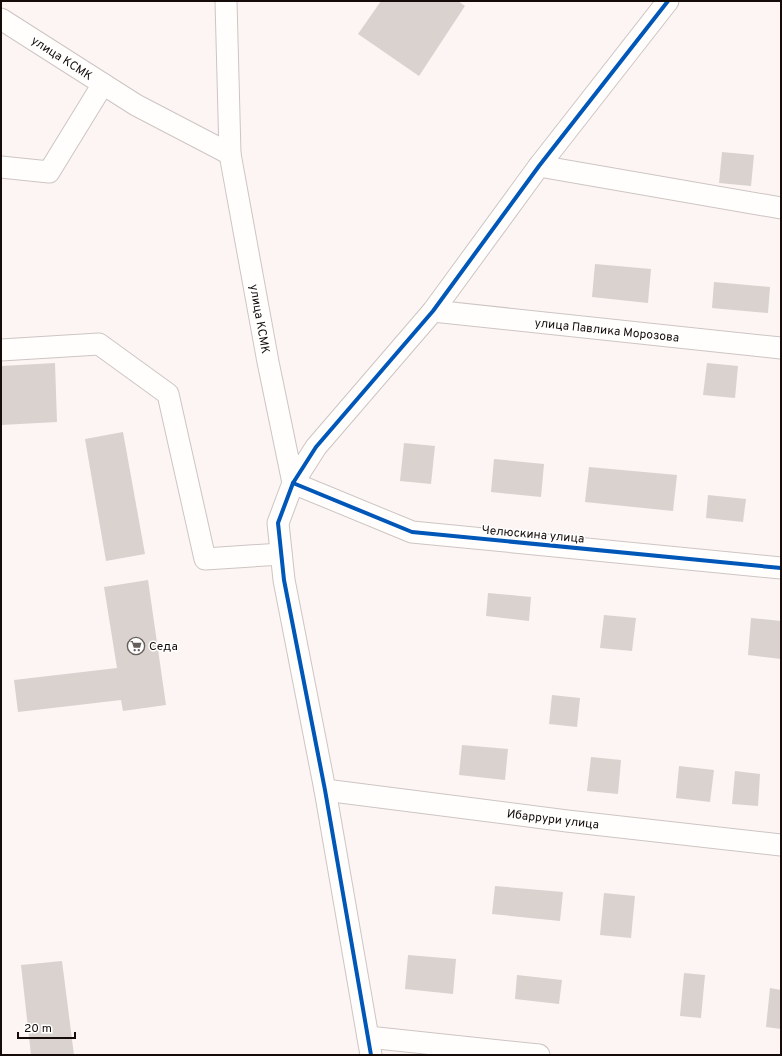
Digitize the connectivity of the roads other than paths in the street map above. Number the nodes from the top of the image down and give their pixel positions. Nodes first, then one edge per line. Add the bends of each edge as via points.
1 (226, 1) edge
2 (668, 1) edge
3 (1, 19) edge
4 (103, 84) junction
5 (230, 154) junction
6 (539, 166) junction
7 (1, 167) edge
8 (781, 208) edge
9 (433, 311) junction
10 (781, 348) edge
11 (1, 350) edge
12 (293, 483) junction
13 (282, 554) junction
14 (781, 568) edge
15 (325, 790) junction
16 (781, 845) edge
17 (370, 1046) edge
18 (539, 1055) edge

1 - 5 street, улица КСМК
2 - 6 street
3 - 4 street, улица КСМК
4 - 5 street, улица КСМК via 136,105
4 - 7 street via 49,172
5 - 12 street, улица КСМК
6 - 8 street
6 - 9 street
9 - 10 street, улица Павлика Морозова
9 - 12 street via 316,447
11 - 13 street via 99,344 168,394 206,559
12 - 13 street via 278,522
12 - 14 street, Челюскина улица via 412,532
13 - 15 street via 284,580
15 - 16 street, Ибаррури улица
15 - 17 street
17 - 18 street

